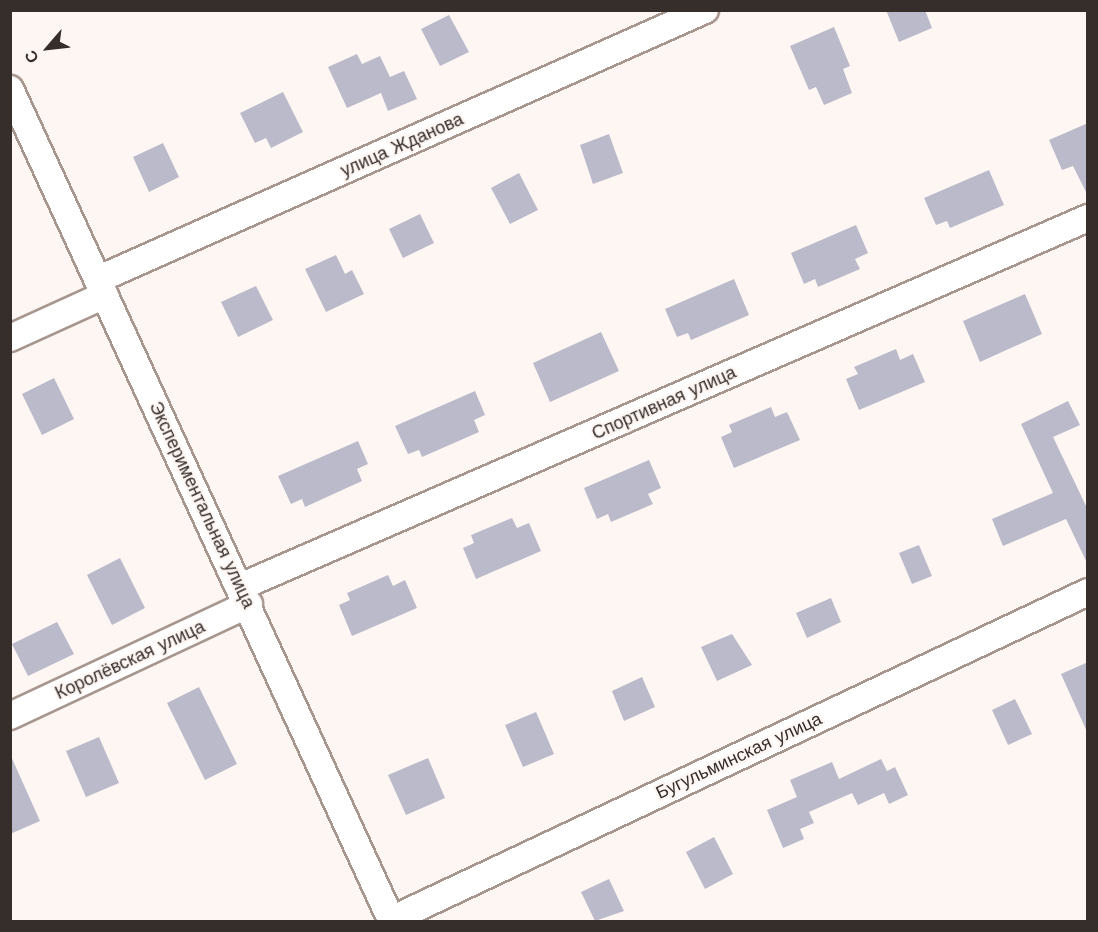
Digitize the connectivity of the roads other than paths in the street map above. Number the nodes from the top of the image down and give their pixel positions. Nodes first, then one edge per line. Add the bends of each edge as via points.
1 (705, 10) edge
2 (10, 89) edge
3 (1088, 218) edge
4 (102, 287) junction
5 (10, 338) edge
6 (1088, 592) edge
7 (245, 596) junction
8 (10, 716) edge
9 (392, 921) edge

1 - 4 street, улица Жданова
2 - 4 street, Экспериментальная улица
3 - 7 street, Спортивная улица
4 - 5 street, улица Жданова
4 - 7 street, Экспериментальная улица
6 - 9 street, Бугульминская улица
7 - 8 street, Королёвская улица
7 - 9 street, Экспериментальная улица

